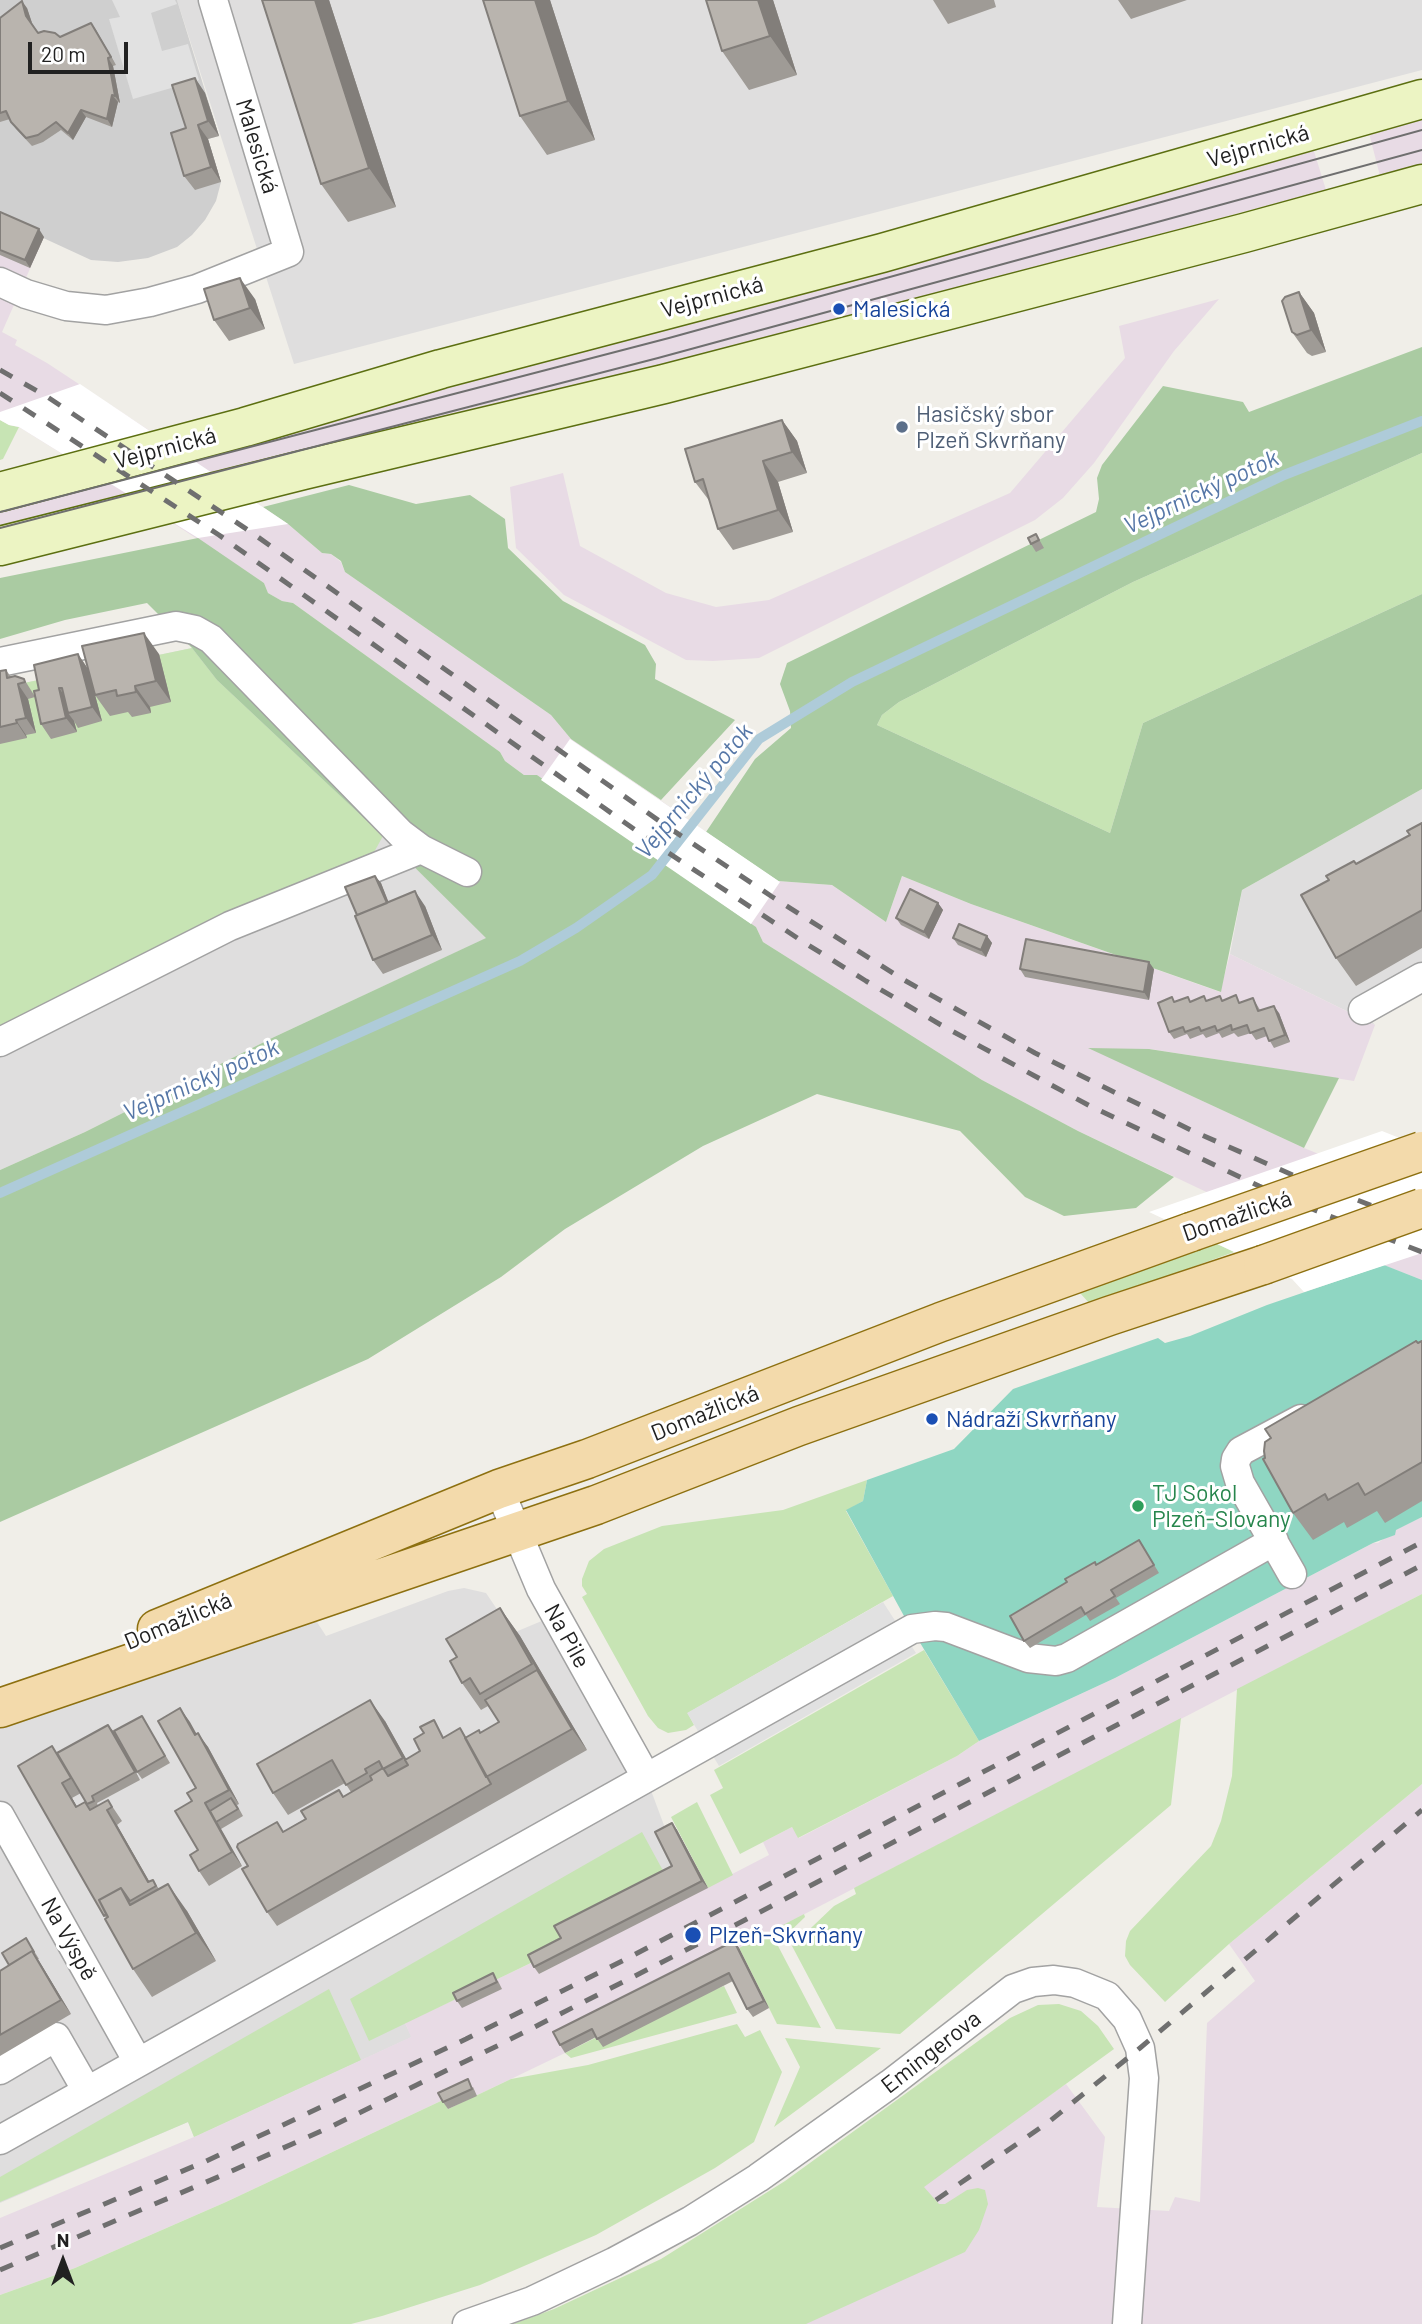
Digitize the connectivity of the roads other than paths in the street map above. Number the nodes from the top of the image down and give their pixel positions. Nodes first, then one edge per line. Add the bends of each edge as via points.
1 (213, 0) edge
2 (1422, 99) edge
3 (1422, 184) edge
4 (0, 282) edge
5 (0, 492) edge
6 (0, 546) edge
7 (0, 662) edge
8 (421, 849) junction
9 (467, 872) dead end
10 (1422, 977) edge
11 (1363, 1010) dead end
12 (0, 1042) edge
13 (1422, 1151) edge
14 (1422, 1208) edge
15 (1325, 1406) edge
16 (499, 1489) junction
17 (517, 1530) junction
18 (1274, 1541) junction
19 (1292, 1574) dead end
20 (0, 1702) edge
21 (0, 1708) edge
22 (646, 1777) junction
23 (0, 1816) edge
24 (138, 2062) junction
25 (0, 2070) edge
26 (87, 2091) junction
27 (0, 2140) edge
28 (467, 2324) edge
29 (1127, 2324) edge

1 - 4 street, Malesická via 289,252 197,289 106,310 66,306
2 - 5 main road, Vejprnická via 882,253
3 - 6 main road via 664,384
7 - 8 street via 176,626 195,630 211,639
8 - 9 street
8 - 12 street via 230,926
10 - 11 street
13 - 16 main road, Domažlická, bridge via 941,1322
14 - 17 main road, Domažlická, bridge via 916,1384 596,1505
15 - 18 street via 1241,1451 1236,1459 1240,1483
16 - 17 street, Na Pile
16 - 20 main road, Domažlická via 142,1635
17 - 21 main road, Domažlická
17 - 22 street, Na Pile via 541,1589
18 - 19 street
18 - 22 street via 1056,1661 1028,1658 946,1627 912,1629
22 - 24 street
23 - 24 street, Na Výspě
24 - 26 street
25 - 26 street via 56,2037
26 - 27 street
28 - 29 street, Emingerova via 542,2297 690,2221 890,2084 1013,1989 1054,1980 1107,1996 1127,2019 1140,2048 1144,2078

